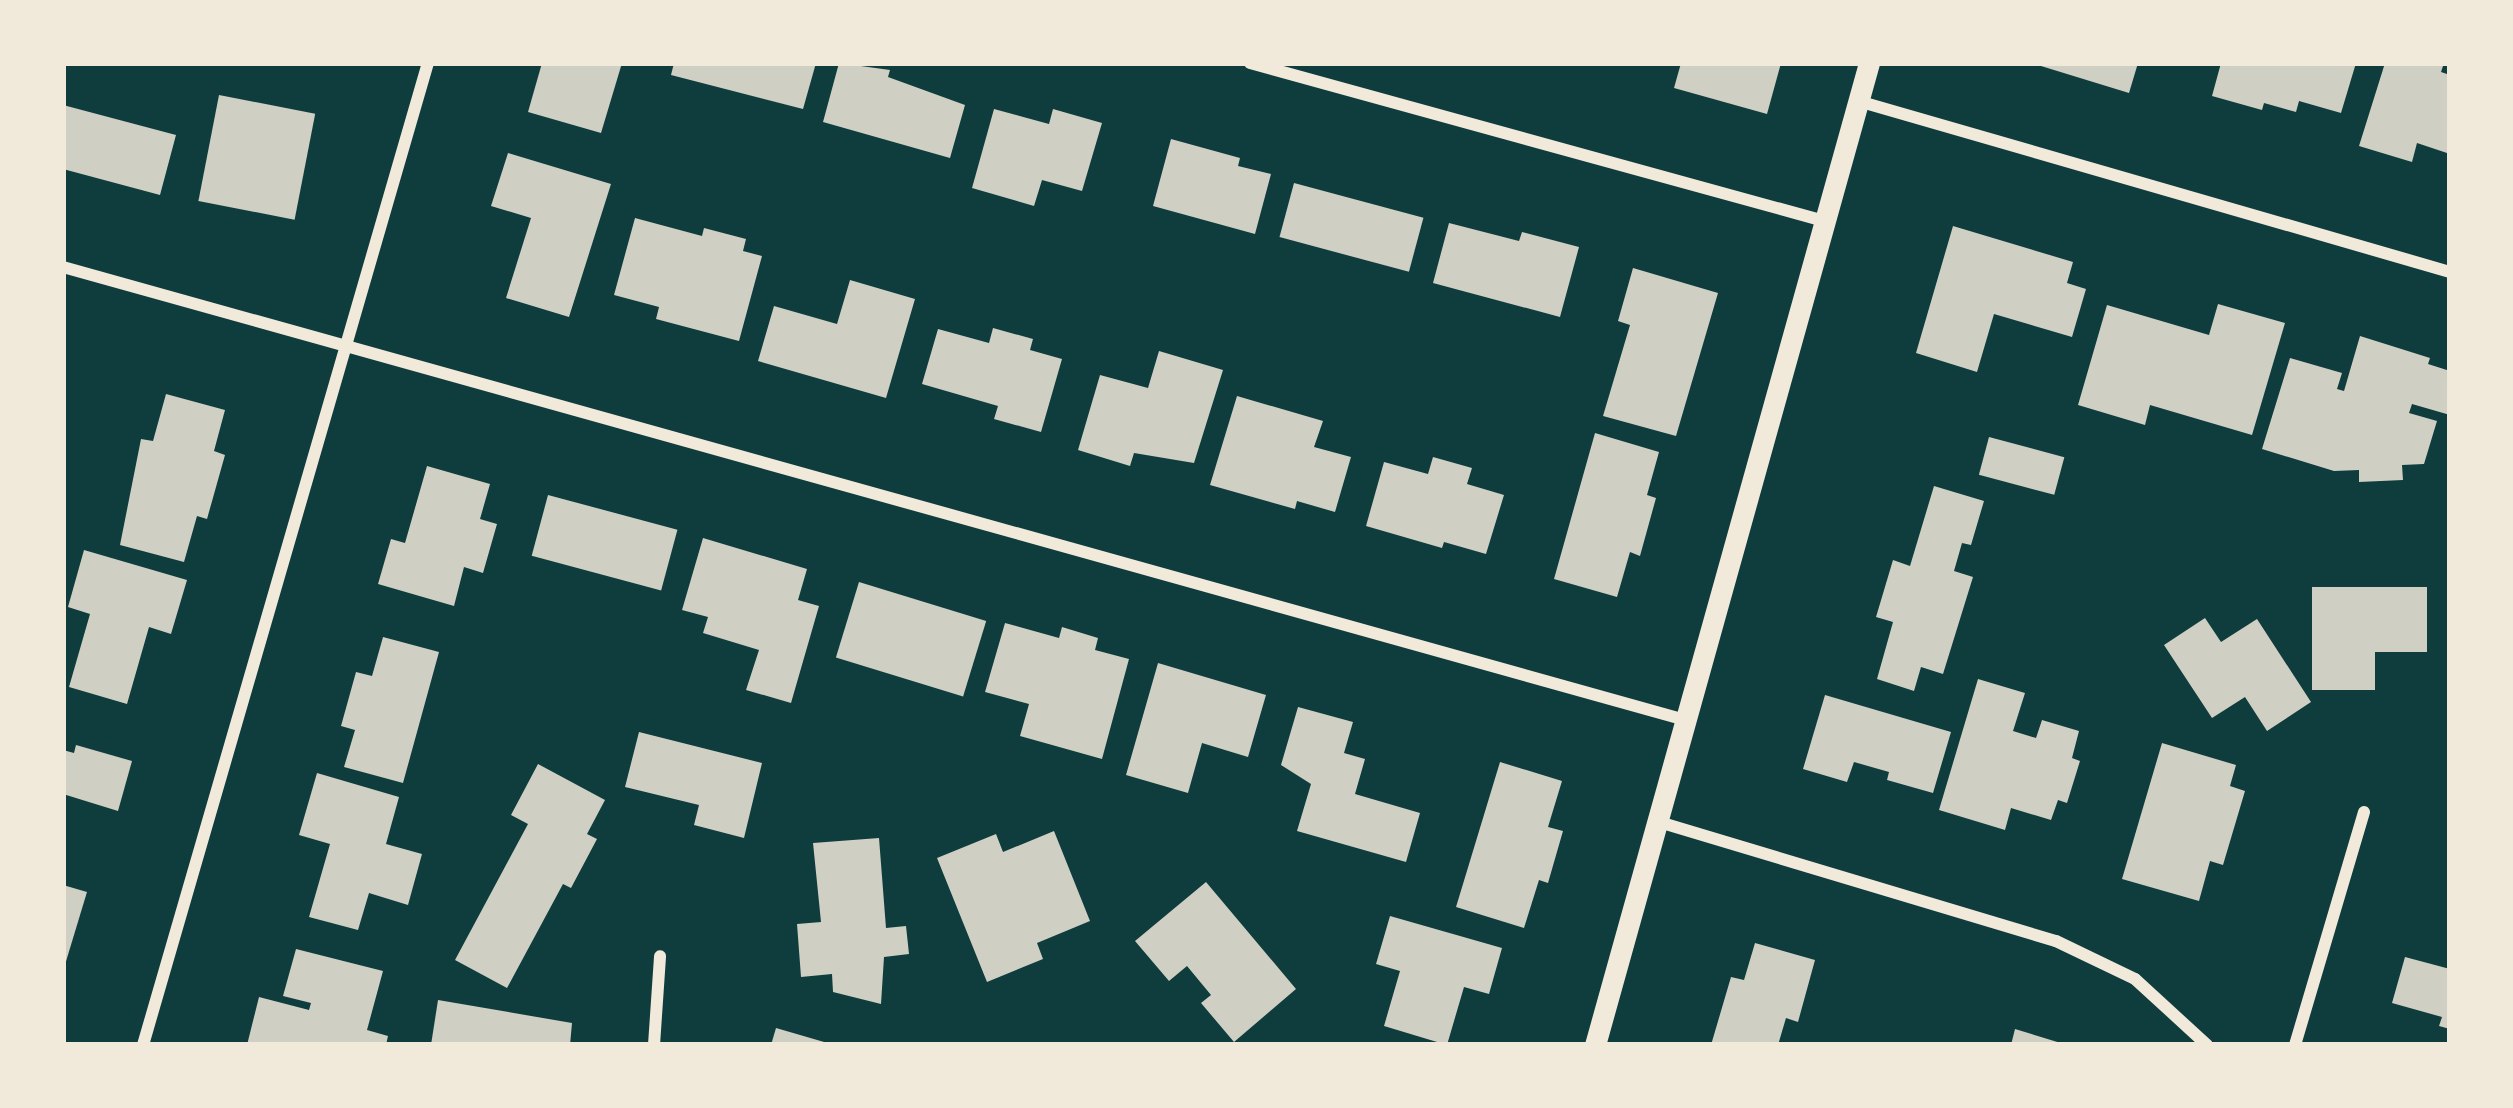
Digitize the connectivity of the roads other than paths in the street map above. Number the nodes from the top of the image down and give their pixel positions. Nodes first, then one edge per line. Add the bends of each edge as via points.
1 (428, 63) edge
2 (1250, 63) edge
3 (1869, 63) edge
4 (1858, 101) junction
5 (1823, 221) junction
6 (63, 267) edge
7 (2450, 272) edge
8 (346, 347) junction
9 (1689, 721) junction
10 (2364, 812) dead end
11 (1659, 822) junction
12 (660, 956) dead end
13 (143, 1045) edge
14 (654, 1045) edge
15 (1595, 1045) edge
16 (2207, 1045) edge
17 (2295, 1045) edge

1 - 8 street
2 - 5 street
3 - 4 street
4 - 5 street
4 - 7 street
5 - 9 street
6 - 8 street
8 - 9 street
8 - 13 street
9 - 11 street
10 - 17 street
11 - 15 street
11 - 16 street via 2056,941 2135,979
12 - 14 street

